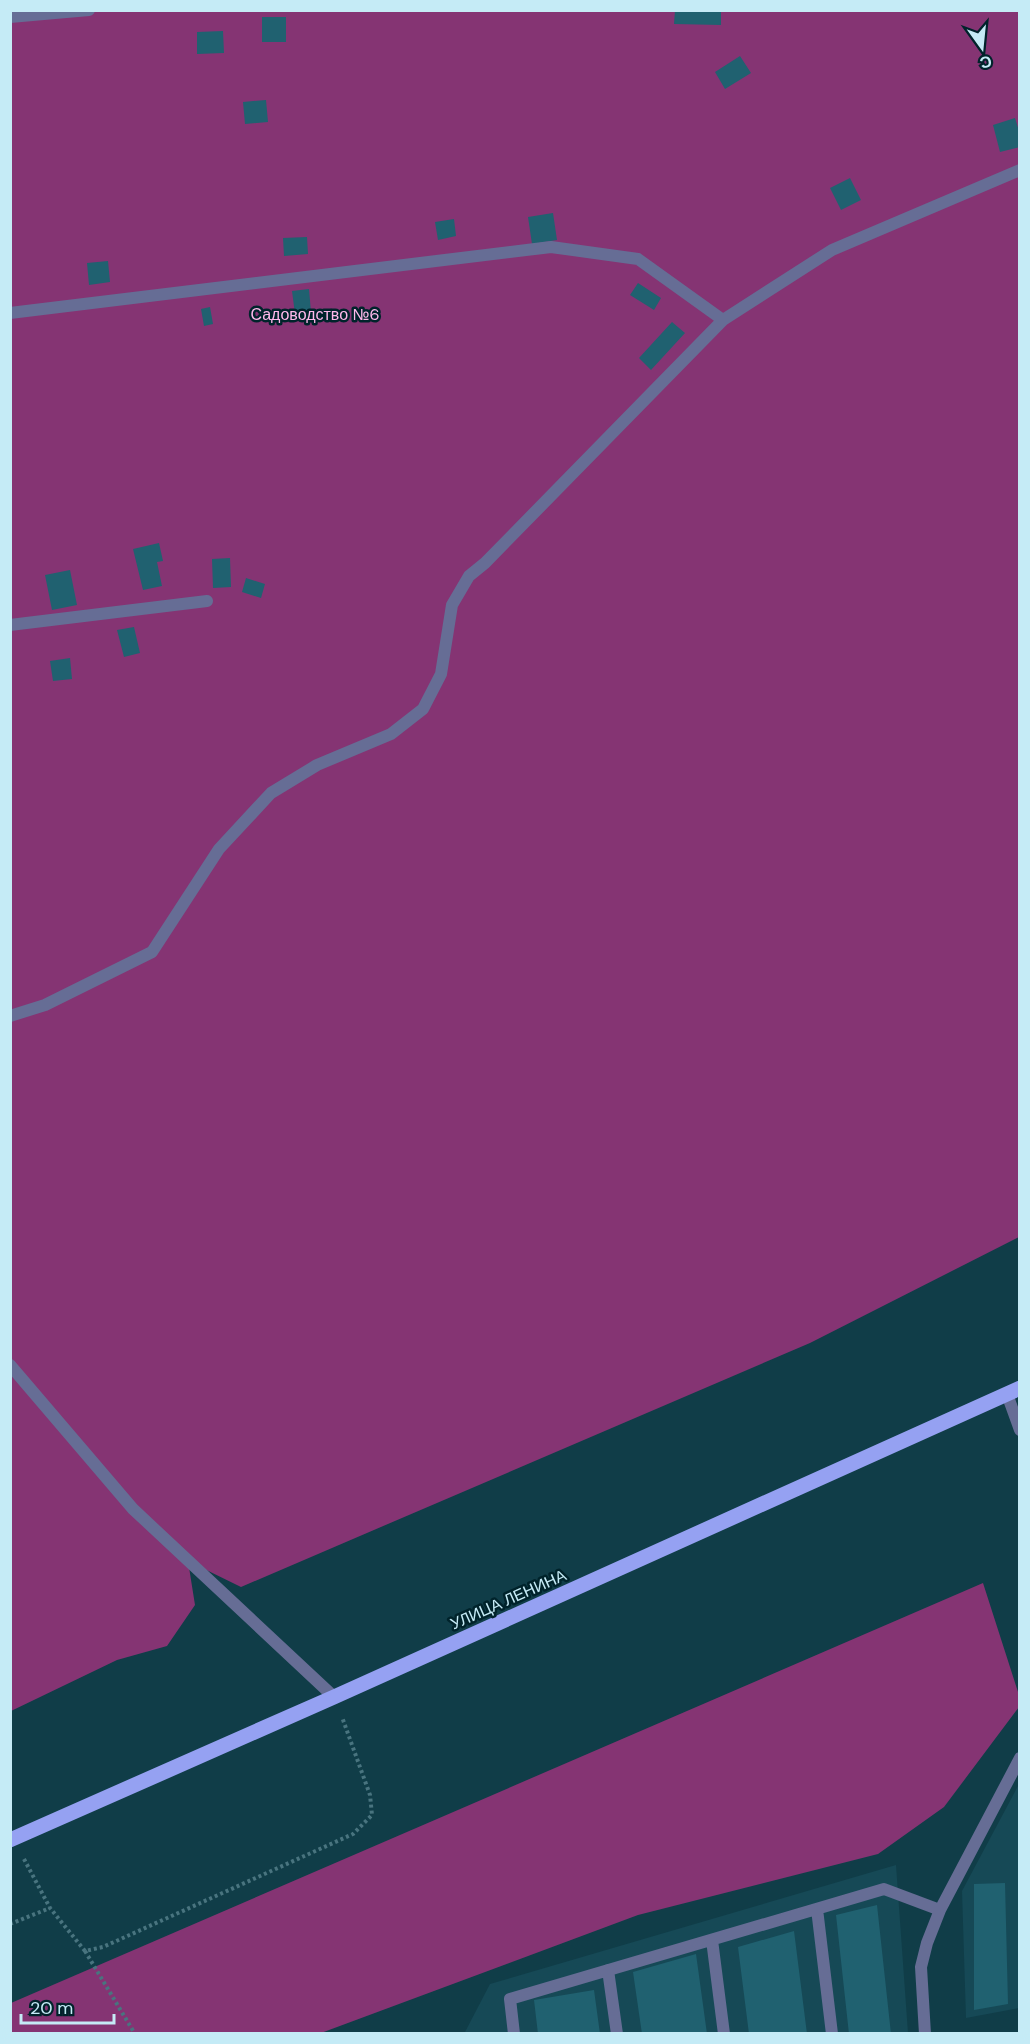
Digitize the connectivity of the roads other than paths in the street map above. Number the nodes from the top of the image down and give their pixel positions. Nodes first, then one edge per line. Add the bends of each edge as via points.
1 (89, 10) edge
2 (10, 17) edge
3 (1020, 170) edge
4 (10, 313) edge
5 (723, 320) junction
6 (207, 601) dead end
7 (10, 625) edge
8 (10, 1016) edge
9 (10, 1365) edge
10 (1013, 1391) edge
11 (1020, 1430) edge
12 (334, 1697) junction
13 (1020, 1758) edge
14 (12, 1839) edge
15 (817, 1909) junction
16 (940, 1910) junction
17 (712, 1940) junction
18 (608, 1970) junction
19 (514, 2034) edge
20 (617, 2034) edge
21 (724, 2034) edge
22 (832, 2034) edge
23 (925, 2034) edge

1 - 2 lane
3 - 5 lane via 832,250
4 - 5 lane via 551,247 638,259
5 - 8 lane via 469,576 452,605 441,674 423,709 392,734 317,765 271,793 219,849 152,952 45,1005
6 - 7 lane
9 - 12 lane via 133,1509
10 - 11 lane
10 - 12 main road, УЛИЦА ЛЕНИНА
12 - 14 main road, УЛИЦА ЛЕНИНА
13 - 16 lane
15 - 16 lane via 885,1889
15 - 17 lane
15 - 22 lane
16 - 23 lane via 921,1967
17 - 18 lane
17 - 21 lane
18 - 19 lane via 510,2000
18 - 20 lane

